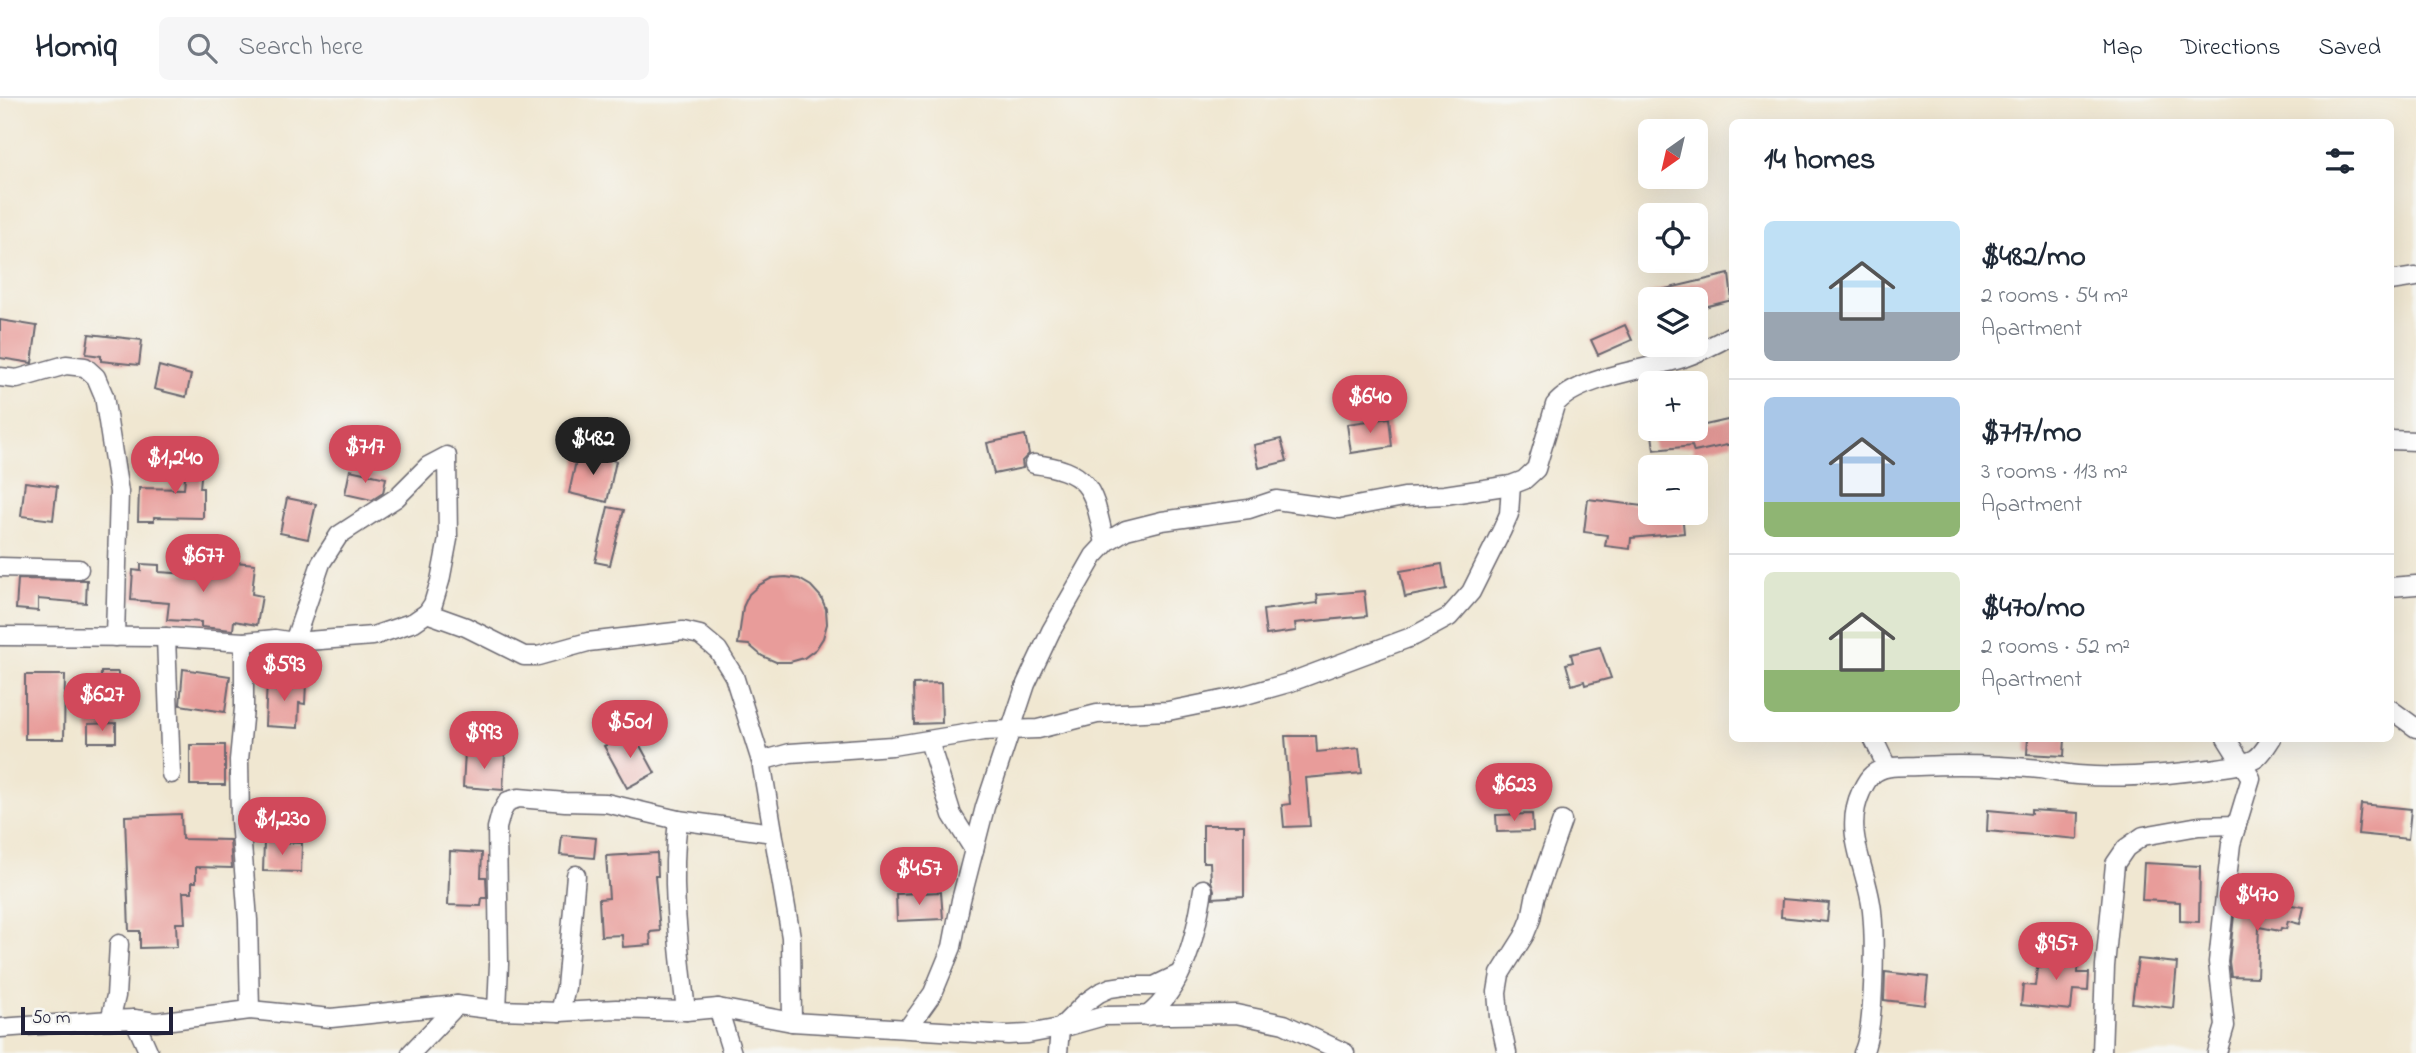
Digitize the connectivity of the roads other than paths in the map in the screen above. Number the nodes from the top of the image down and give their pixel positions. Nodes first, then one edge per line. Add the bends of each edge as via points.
1 (2416, 277) edge
2 (2394, 280) edge
3 (1729, 336) edge
4 (0, 377) edge
5 (2394, 440) edge
6 (2416, 441) edge
7 (1034, 464) dead end
8 (1511, 485) junction
9 (1105, 544) junction
10 (0, 567) edge
11 (79, 569) dead end
12 (2416, 585) edge
13 (2394, 587) edge
14 (427, 612) junction
15 (0, 636) edge
16 (115, 637) junction
17 (166, 637) junction
18 (244, 642) junction
19 (295, 642) junction
20 (2394, 712) edge
21 (2416, 728) edge
22 (1012, 729) junction
23 (929, 741) junction
24 (1875, 742) edge
25 (2229, 742) edge
26 (2269, 742) edge
27 (761, 761) junction
28 (2242, 763) junction
29 (1887, 767) junction
30 (172, 774) dead end
31 (678, 820) junction
32 (1562, 821) dead end
33 (2237, 825) junction
34 (773, 833) junction
35 (974, 850) junction
36 (576, 876) dead end
37 (1203, 889) dead end
38 (119, 944) dead end
39 (1179, 974) junction
40 (457, 1005) junction
41 (718, 1008) junction
42 (250, 1010) junction
43 (497, 1010) junction
44 (560, 1012) junction
45 (685, 1012) junction
46 (1147, 1016) junction
47 (134, 1019) junction
48 (110, 1020) junction
49 (792, 1022) junction
50 (0, 1028) edge
51 (908, 1028) junction
52 (1060, 1028) junction
53 (149, 1053) edge
54 (411, 1053) edge
55 (732, 1053) edge
56 (1058, 1053) edge
57 (1345, 1053) edge
58 (1507, 1053) edge
59 (1863, 1053) edge
60 (2102, 1053) edge
61 (2217, 1053) edge

1 - 2 street
3 - 8 street via 1693,354 1606,378 1561,398 1536,469
4 - 16 street via 16,379 66,365 85,367 96,377 104,396 119,492
5 - 6 street
7 - 9 street via 1054,466 1085,483 1097,504
8 - 9 street via 1340,509 1276,500 1249,509 1126,530
8 - 22 street via 1509,514 1471,592 1458,610 1434,626 1264,690 1168,711 1097,714 1038,729
9 - 22 street via 1040,653
10 - 11 street
12 - 13 street
14 - 19 street via 414,622 373,636
14 - 19 street via 440,581 448,539 447,456 428,466 396,498 339,535 321,563
14 - 27 street via 514,654 530,657 596,640 673,631 700,635 718,650 734,676
15 - 16 street
16 - 17 street
17 - 18 street
17 - 30 street
18 - 19 street
18 - 42 street via 239,760
20 - 21 street
22 - 23 street
22 - 35 street
23 - 27 street via 790,753
23 - 35 street via 952,815
24 - 29 street
25 - 28 street
26 - 28 street via 2255,759
27 - 34 street
28 - 29 street via 2126,776 1982,766
28 - 33 street via 2251,778
29 - 59 street via 1867,781 1853,826 1872,911 1869,1037
31 - 34 street
31 - 43 street via 606,803 508,801 497,828
31 - 45 street via 676,883
32 - 58 street via 1531,919 1500,974 1497,992
33 - 60 street via 2143,836 2126,848 2115,864
33 - 61 street via 2220,940 2218,972 2225,1026
34 - 49 street via 791,937
35 - 51 street via 948,957 933,993
36 - 44 street
37 - 39 street via 1198,923
38 - 48 street
39 - 46 street
39 - 52 street via 1154,986 1110,988 1085,1003
40 - 42 street via 331,1018
40 - 43 street
40 - 54 street
41 - 45 street
41 - 49 street
41 - 55 street
42 - 47 street via 156,1022
43 - 44 street
44 - 45 street
46 - 52 street via 1104,1016
46 - 57 street via 1255,1016 1284,1024
47 - 48 street
47 - 53 street
48 - 50 street
49 - 51 street
51 - 52 street via 1008,1035
52 - 56 street

